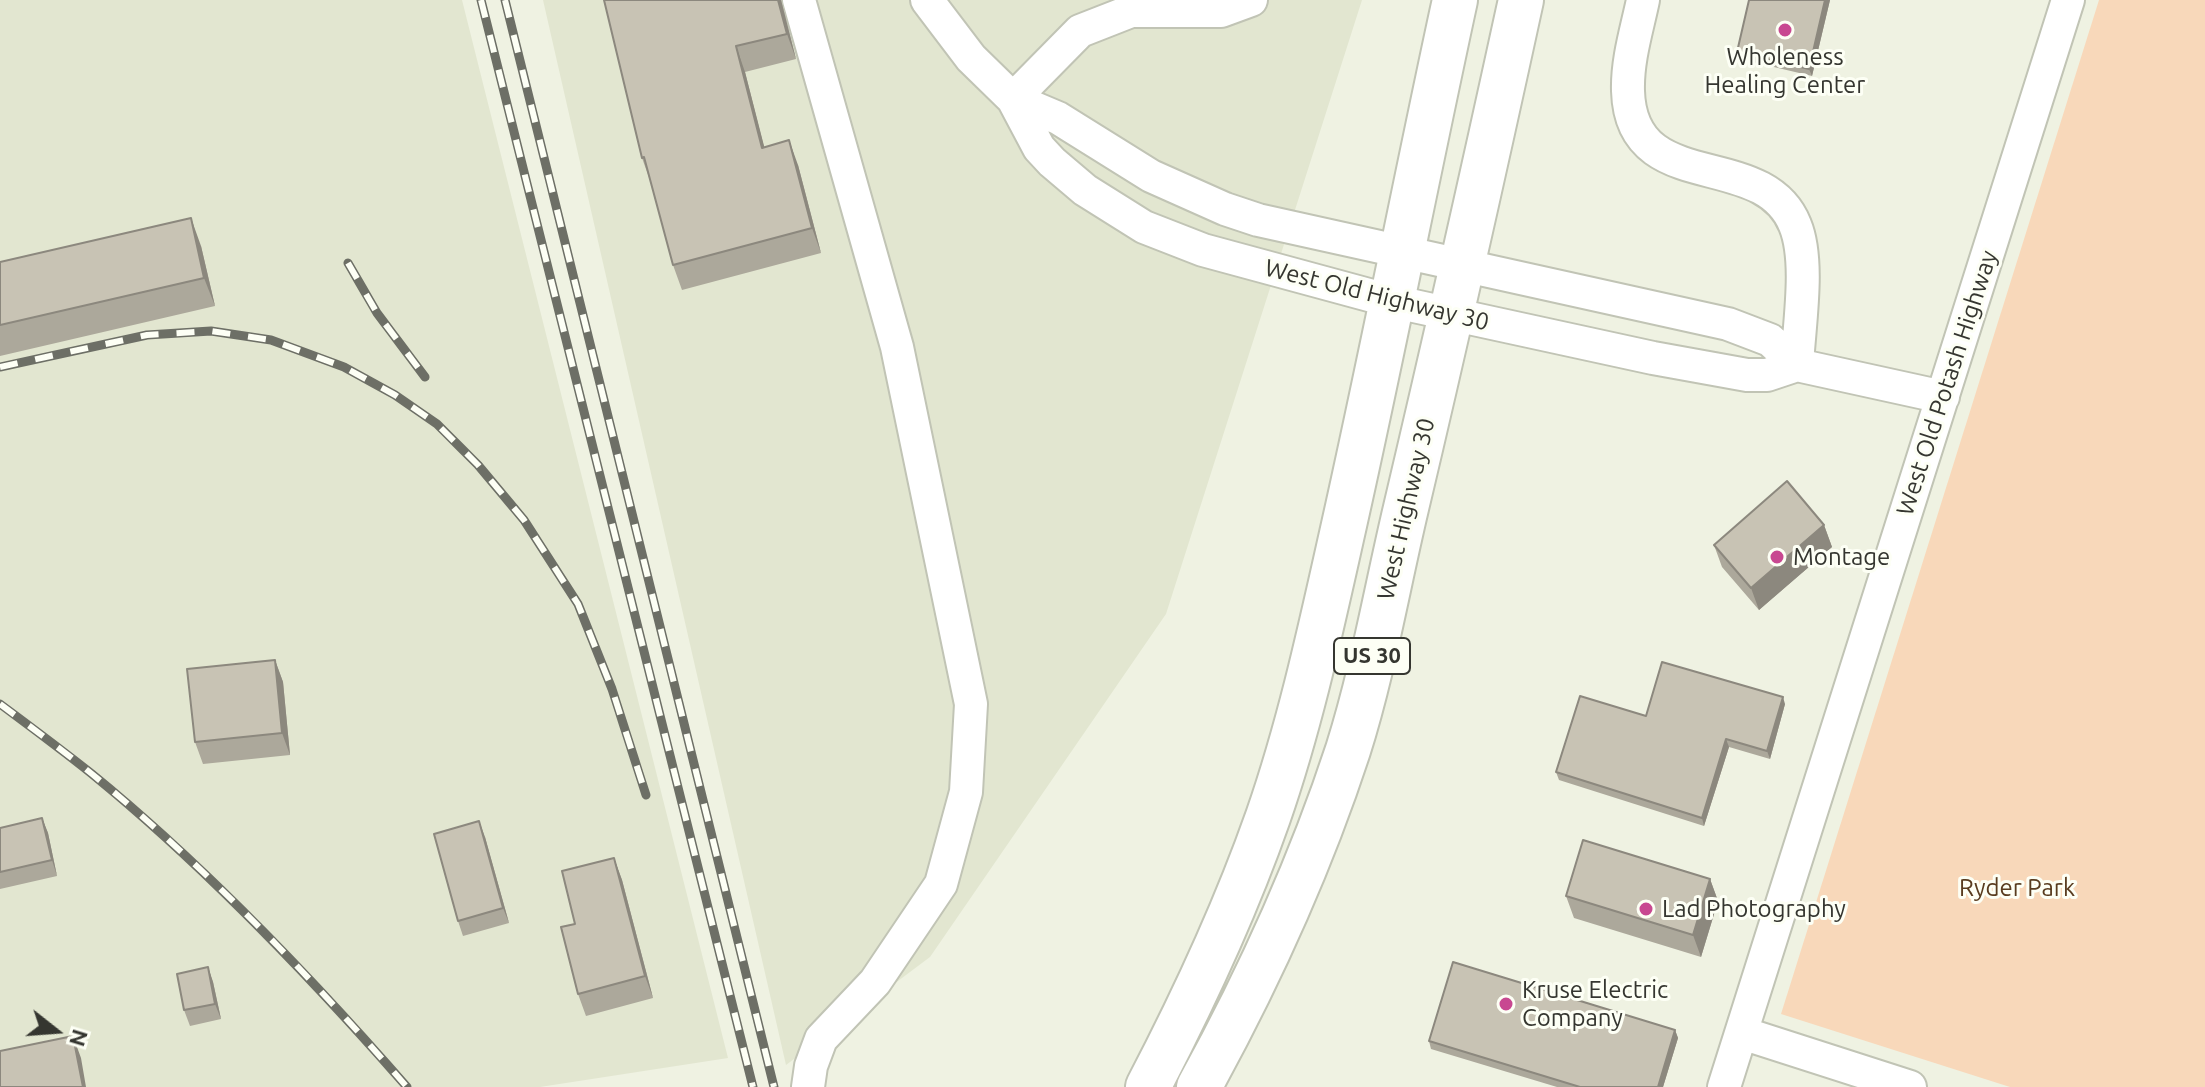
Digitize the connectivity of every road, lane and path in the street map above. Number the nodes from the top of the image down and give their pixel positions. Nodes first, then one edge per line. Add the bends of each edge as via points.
1 (799, 0) edge
2 (927, 0) edge
3 (1251, 0) edge
4 (1455, 0) edge
5 (1521, 0) edge
6 (1643, 0) edge
7 (2068, 0) edge
8 (1013, 99) junction
9 (1401, 250) junction
10 (1464, 265) junction
11 (1391, 301) junction
12 (1452, 314) junction
13 (1797, 365) junction
14 (1943, 397) junction
15 (1742, 1033) junction
16 (808, 1087) edge
17 (1148, 1087) edge
18 (1199, 1087) edge
19 (1724, 1087) edge
20 (1910, 1087) edge

1 - 16 street via 897,347 971,704 966,792 941,884 875,982 821,1039
2 - 8 street, West Old Highway 30 via 971,58
3 - 8 street via 1221,11 1131,11 1080,31
4 - 9 highway, US 30
5 - 10 highway, West Highway 30 / US 30
6 - 13 street via 1631,56 1632,120 1655,151 1763,189 1794,221 1802,265
7 - 14 street, West Old Potash Highway
8 - 9 street, West Old Highway 30 via 1071,125 1151,176 1225,209
8 - 11 street, West Old Highway 30 via 1052,162 1144,227 1203,250
9 - 10 street, West Old Highway 30
9 - 11 highway, US 30
10 - 12 highway, West Highway 30 / US 30
10 - 13 street, West Old Highway 30 via 1728,324 1770,340
11 - 12 street, West Old Highway 30
11 - 17 highway, US 30 via 1290,747 1243,884 1189,1009
12 - 13 street, West Old Highway 30 via 1727,372 1767,375
12 - 18 highway, West Highway 30 / US 30 via 1349,748 1311,853
13 - 14 street, West Old Highway 30
14 - 15 street, West Old Potash Highway
15 - 19 street, West Old Potash Highway
15 - 20 street

